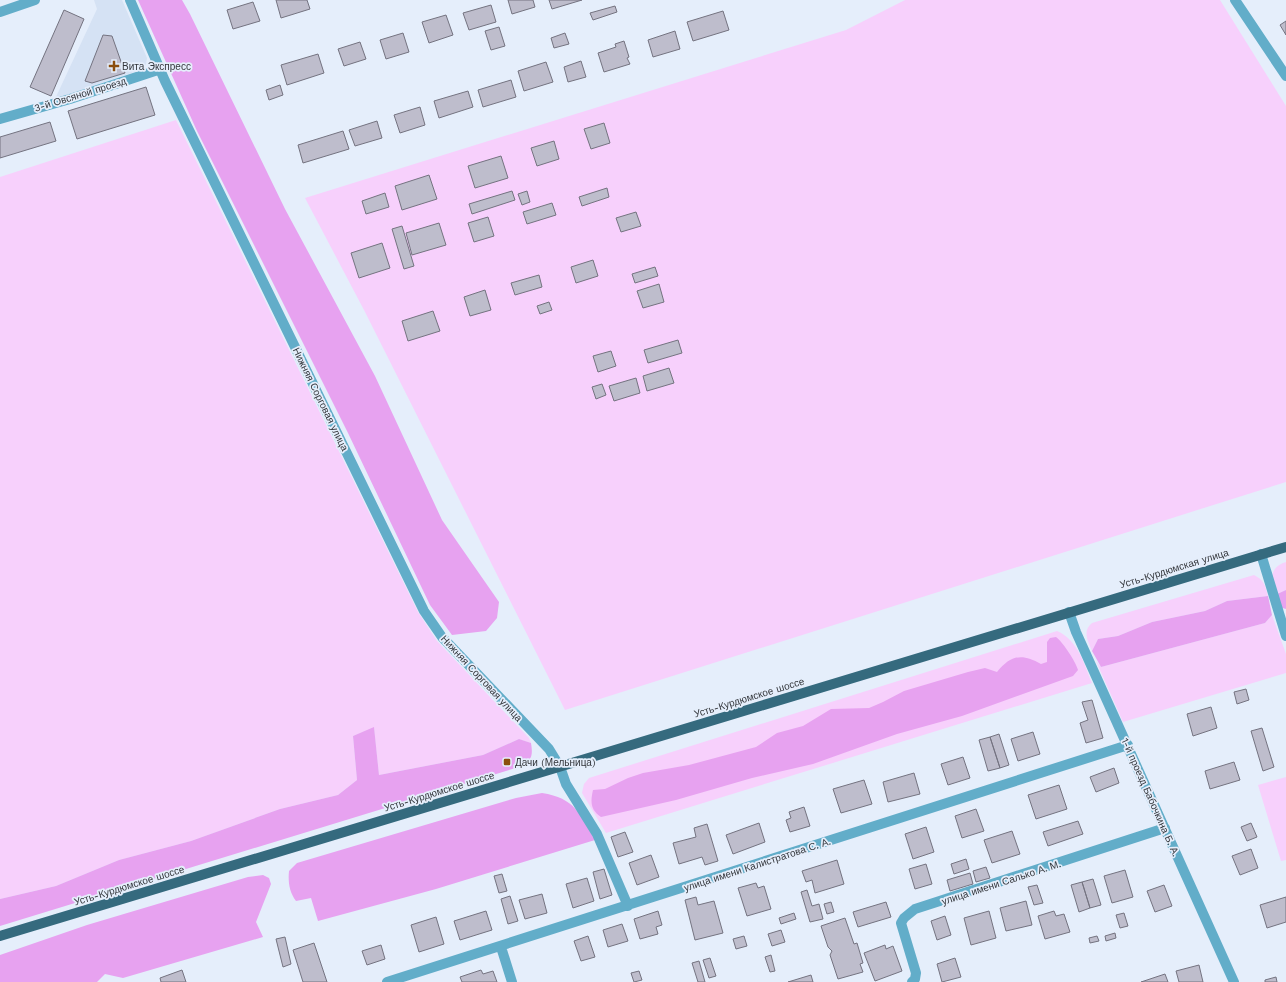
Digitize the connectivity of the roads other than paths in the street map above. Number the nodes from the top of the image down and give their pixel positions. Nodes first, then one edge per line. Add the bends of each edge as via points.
1 (35, 0) edge
2 (130, 0) edge
3 (1235, 0) edge
4 (0, 12) edge
5 (160, 69) junction
6 (1286, 76) edge
7 (0, 119) edge
8 (1286, 547) edge
9 (1261, 554) junction
10 (1069, 612) junction
11 (1286, 636) edge
12 (1128, 745) junction
13 (560, 766) junction
14 (1165, 828) junction
15 (628, 906) junction
16 (0, 936) edge
17 (501, 947) junction
18 (386, 982) edge
19 (512, 982) edge
20 (912, 982) edge
21 (1234, 982) edge

1 - 4 street
2 - 5 street, Нижняя Сорговая улица
3 - 6 street
5 - 7 street, 3-й Овсяной проезд
5 - 13 street, Нижняя Сорговая улица via 424,611 442,637 541,741
8 - 9 main road, Усть-Курдюмская улица
9 - 10 main road, Усть-Курдюмская улица
9 - 11 street
10 - 12 street, 1-й проезд Бабочкина Б. А.
10 - 13 main road, Усть-Курдюмское шоссе
12 - 14 street, 1-й проезд Бабочкина Б. А.
12 - 15 street, улица имени Калистратова С. А.
13 - 15 street, Нижняя Сорговая улица via 566,784 597,834
13 - 16 main road, Усть-Курдюмское шоссе
14 - 20 street, улица имени Салько А. М. via 915,910 901,923 916,973
14 - 21 street, 1-й проезд Бабочкина Б. А.
15 - 17 street, улица имени Калистратова С. А.
17 - 18 street, улица имени Калистратова С. А.
17 - 19 street

